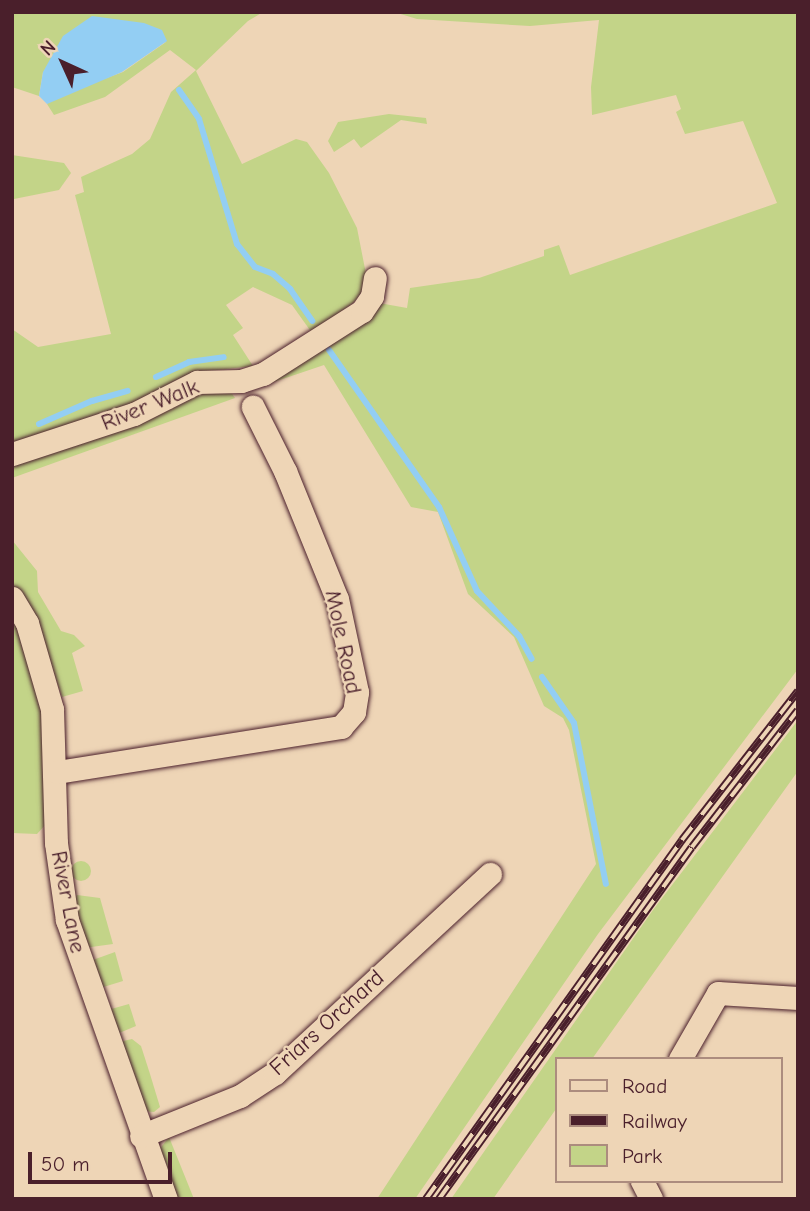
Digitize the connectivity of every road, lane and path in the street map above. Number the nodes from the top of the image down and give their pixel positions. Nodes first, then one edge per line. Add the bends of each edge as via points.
1 (375, 278) dead end
2 (253, 407) dead end
3 (12, 454) edge
4 (12, 598) edge
5 (57, 772) junction
6 (489, 874) dead end
7 (798, 998) edge
8 (681, 1057) edge
9 (141, 1136) junction
10 (643, 1183) edge
11 (166, 1199) edge
12 (651, 1199) edge

1 - 3 street, River Walk via 372,296 362,311 263,374 197,382 134,414
2 - 5 street, Mole Road via 285,471 337,599 357,692 354,712 341,727
4 - 5 street, River Lane via 45,675
5 - 9 street, River Lane via 56,843 67,920
6 - 9 street, Friars Orchard via 275,1073 240,1096
7 - 8 street via 718,993
9 - 11 street, River Lane
10 - 12 street

